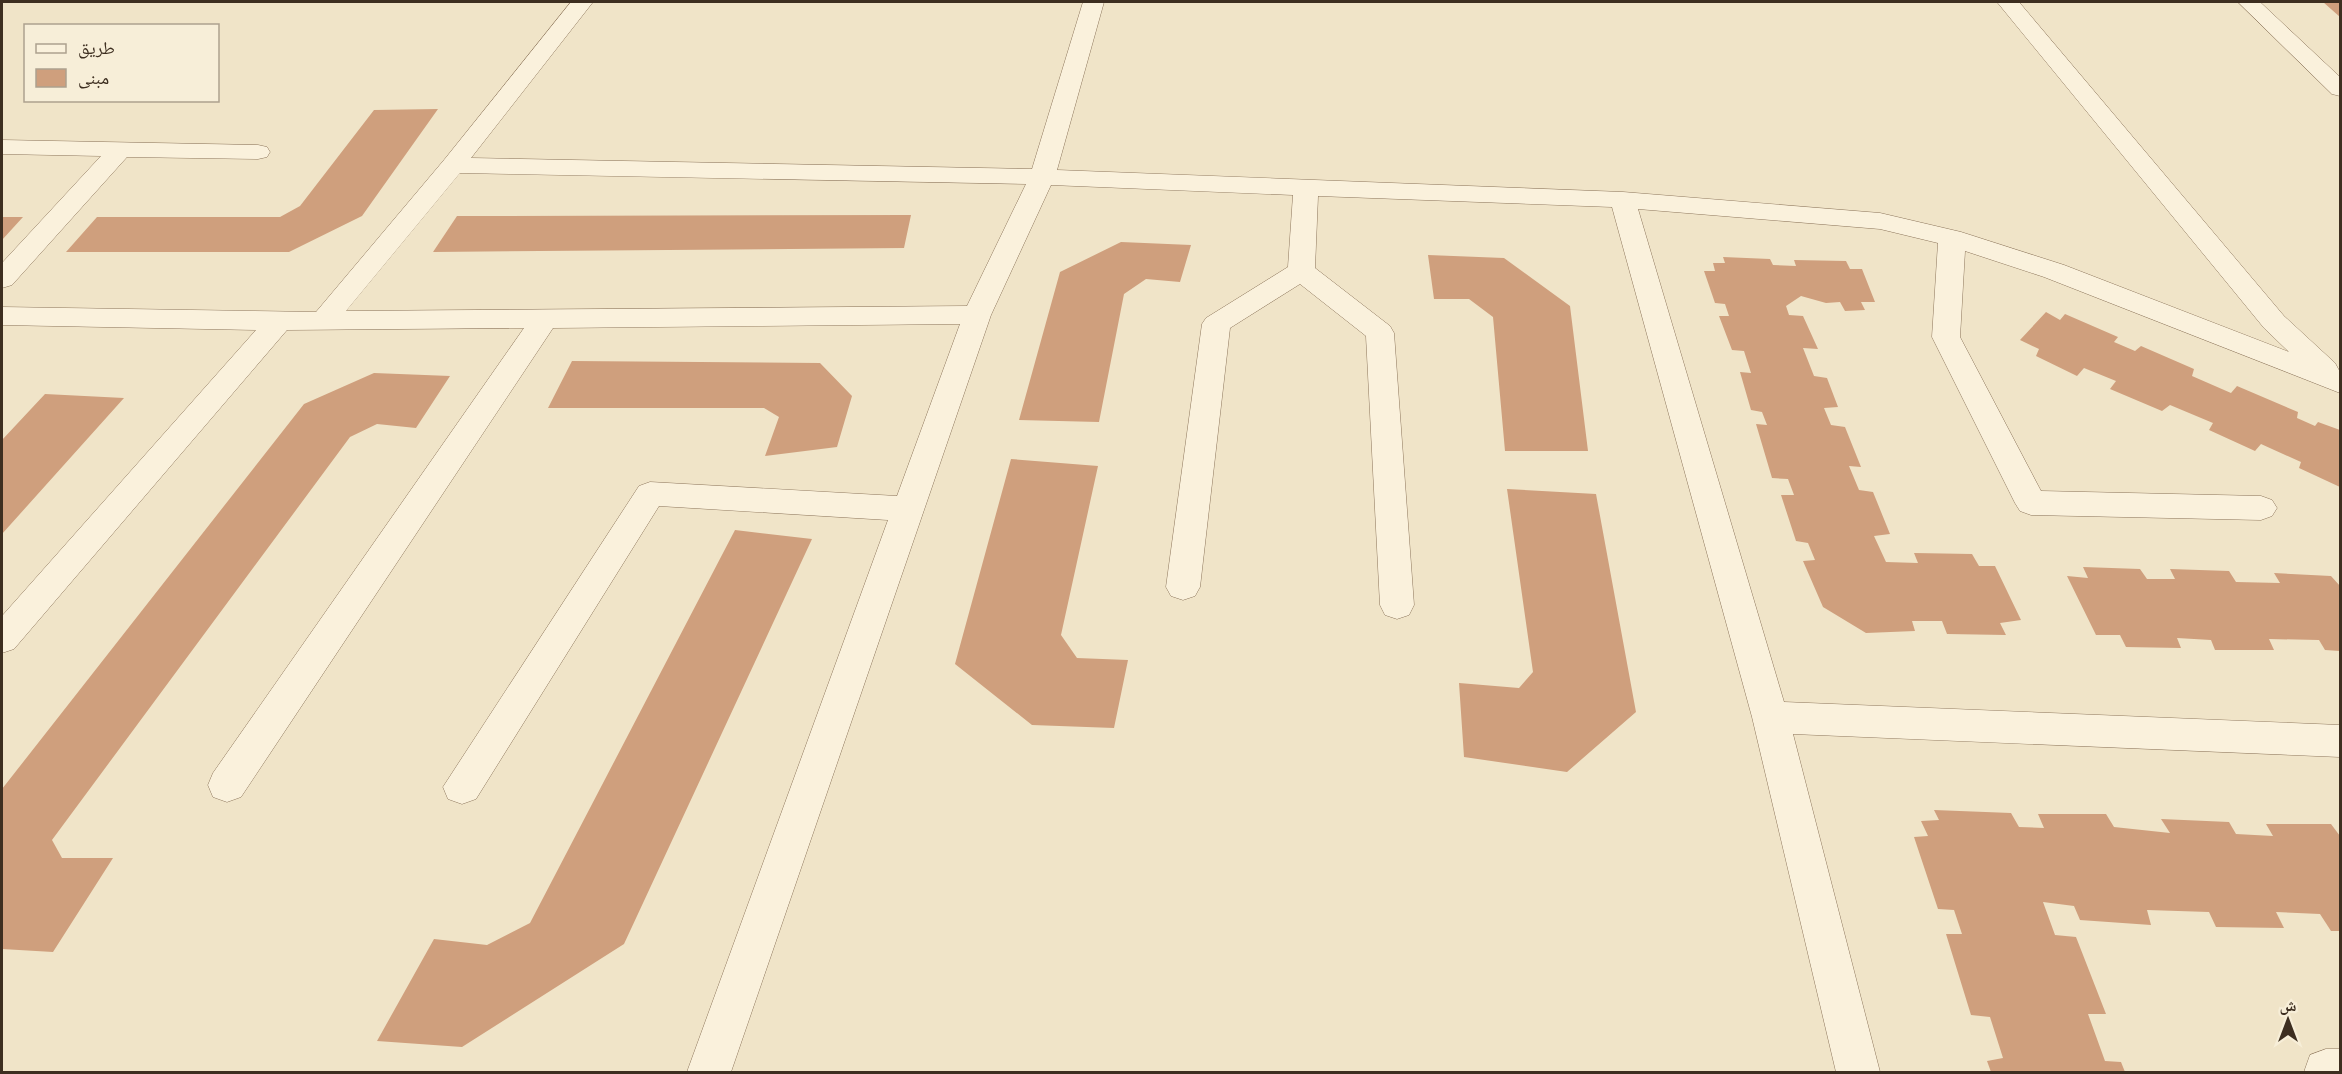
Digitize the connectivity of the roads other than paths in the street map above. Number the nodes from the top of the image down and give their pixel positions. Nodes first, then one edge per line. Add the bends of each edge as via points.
1 (582, 2) edge
2 (1094, 2) edge
3 (2008, 2) edge
4 (2248, 2) edge
5 (2340, 89) edge
6 (2, 147) edge
7 (120, 150) junction
8 (258, 152) dead end
9 (453, 165) junction
10 (1042, 177) junction
11 (1306, 189) junction
12 (1623, 200) junction
13 (1952, 238) junction
14 (1301, 271) junction
15 (2, 279) edge
16 (976, 315) junction
17 (2, 316) edge
18 (545, 319) junction
19 (279, 321) junction
20 (323, 321) junction
21 (2339, 382) edge
22 (2261, 508) dead end
23 (908, 509) junction
24 (1184, 587) dead end
25 (1397, 605) dead end
26 (2, 639) edge
27 (1770, 717) junction
28 (2340, 741) edge
29 (227, 784) dead end
30 (462, 786) dead end
31 (709, 1072) edge
32 (1858, 1072) edge

1 - 9 street
2 - 10 street
3 - 21 street via 2274,322
4 - 5 street
6 - 7 street
7 - 8 street
7 - 15 street
9 - 10 street
9 - 20 street
10 - 11 street
10 - 16 street
11 - 12 street
11 - 14 street
12 - 13 street via 1880,221
12 - 27 street
13 - 21 street via 2054,271
13 - 22 street via 1946,337 2031,504
14 - 24 street via 1216,324
14 - 25 street via 1380,333
16 - 18 street
16 - 23 street
17 - 19 street
18 - 20 street
18 - 29 street
19 - 20 street
19 - 26 street
23 - 30 street via 650,494
23 - 31 street
27 - 28 street
27 - 32 street

